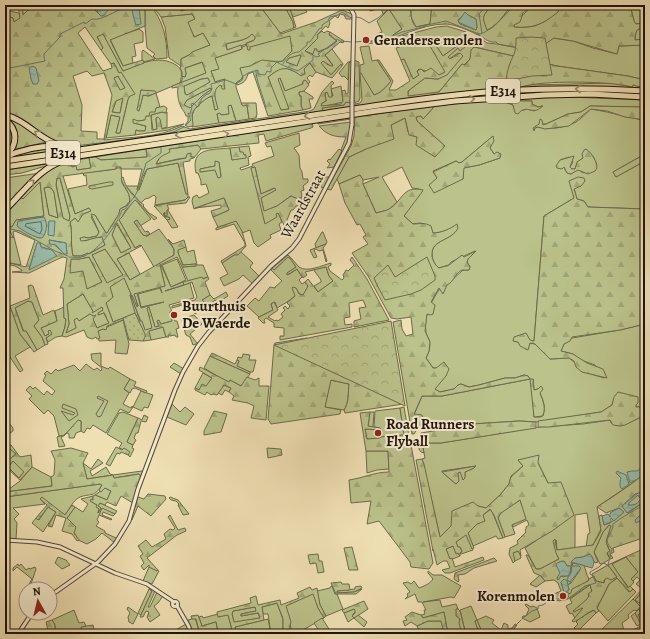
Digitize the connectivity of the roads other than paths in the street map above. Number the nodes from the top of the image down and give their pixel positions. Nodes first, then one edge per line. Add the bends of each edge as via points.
1 (344, 5) edge
2 (645, 92) edge
3 (645, 97) edge
4 (5, 115) edge
5 (5, 120) edge
6 (120, 144) junction
7 (70, 148) junction
8 (5, 156) edge
9 (75, 156) junction
10 (5, 161) edge
11 (5, 167) edge
12 (5, 210) edge
13 (5, 540) edge
14 (96, 563) junction
15 (58, 590) edge
16 (27, 621) edge
17 (18, 634) edge
18 (192, 634) edge

1 - 14 street, Waardstraat, bridge via 354,15 352,124 349,143 299,239 198,346 175,390 127,525 112,548
2 -> 6 highway, E314 via 568,89 469,94
9 -> 3 highway, E314 via 455,101 590,94
7 -> 4 highway, E314 via 49,141 17,119
5 - 8 highway, E314 via 12,128 15,138 12,149
6 - 7 highway, E314
6 - 10 highway, E314
7 - 8 highway, E314 via 42,147
9 - 11 highway, E314
12 -> 9 highway, E314 via 48,167
13 - 14 street via 37,542 60,547
14 - 15 street, Waardstraat
14 - 18 street via 147,584 174,602
16 - 17 street

